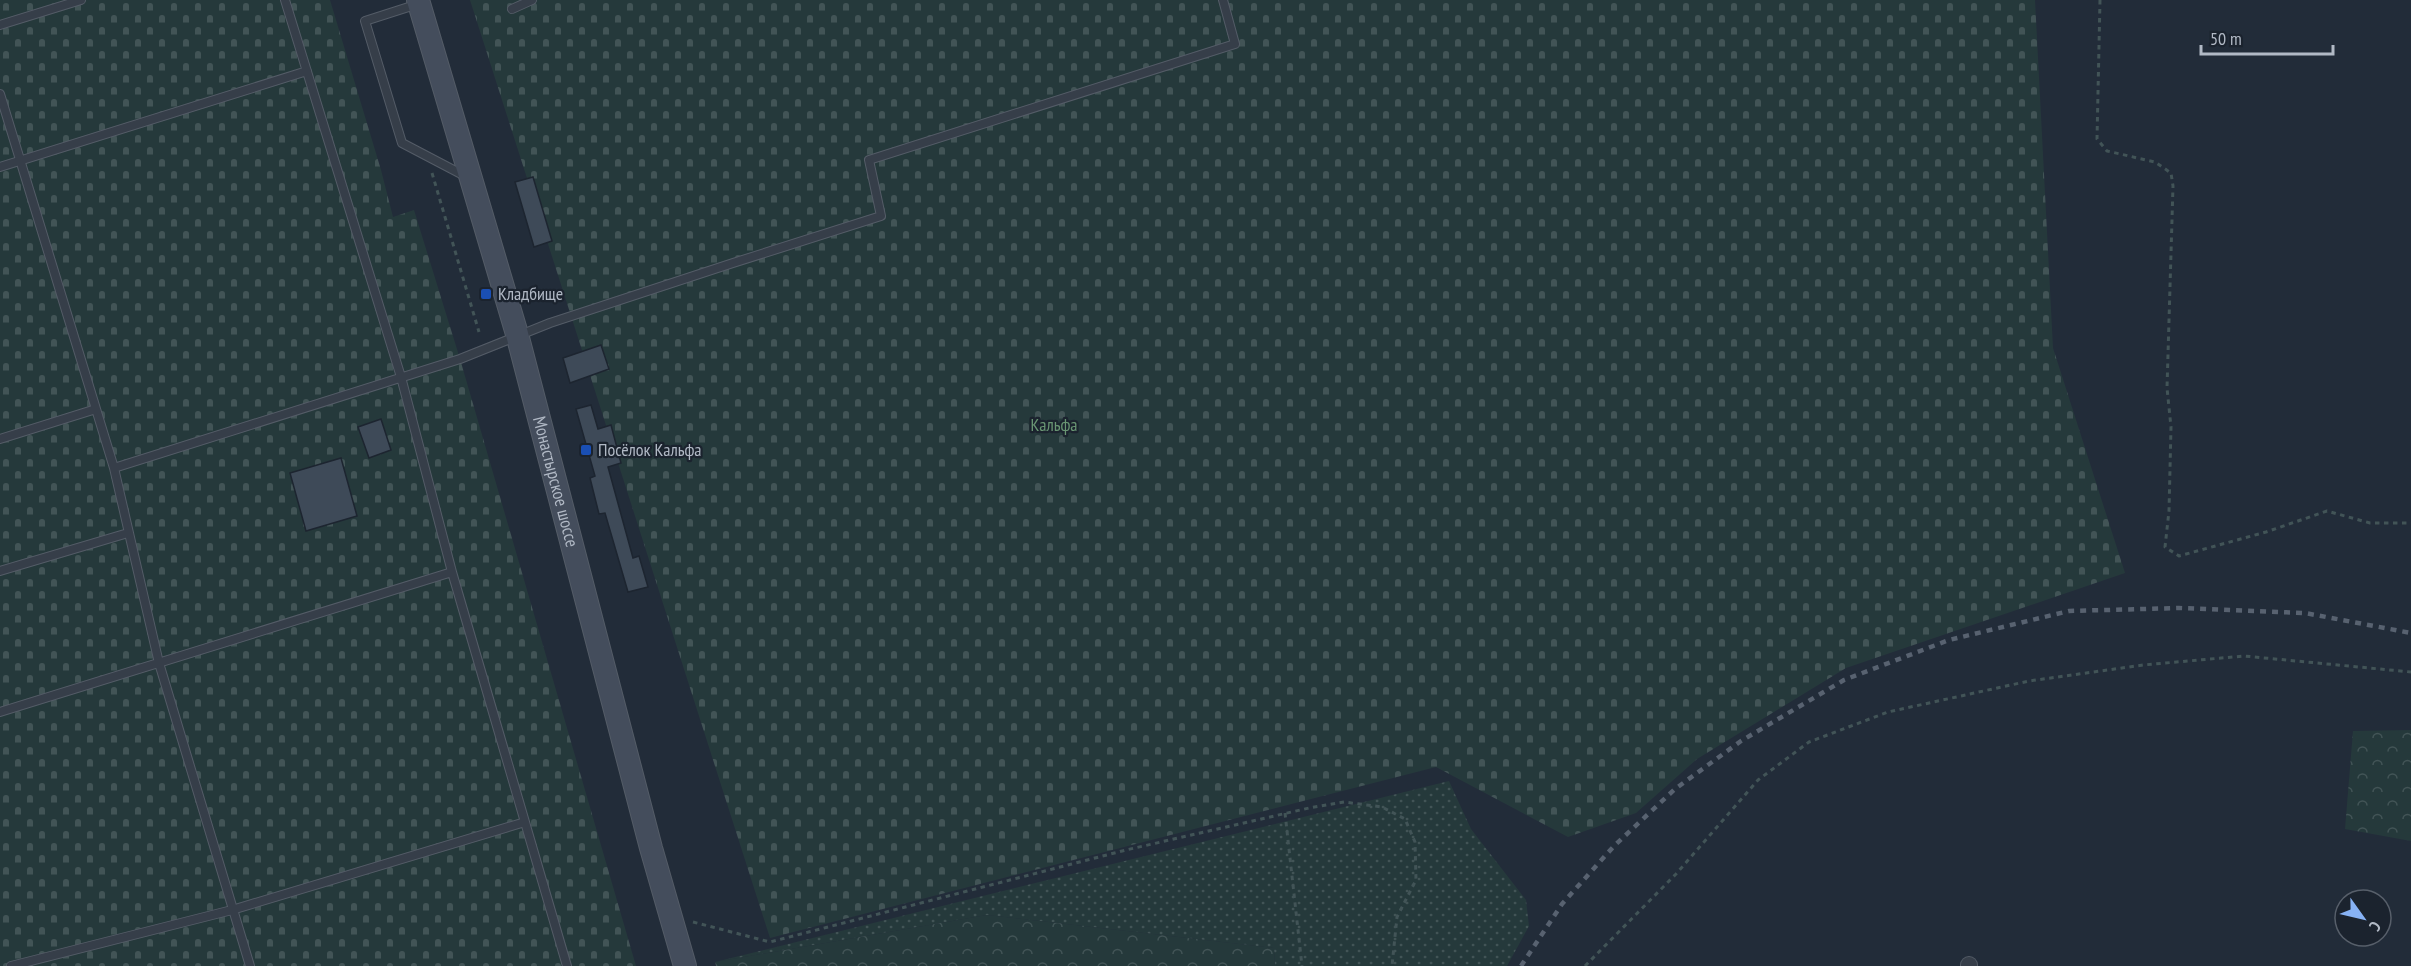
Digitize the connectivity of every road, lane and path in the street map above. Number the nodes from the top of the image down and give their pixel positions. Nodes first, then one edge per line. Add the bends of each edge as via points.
1 (81, 0) edge
2 (285, 0) edge
3 (532, 0) edge
4 (1223, 0) edge
5 (2100, 0) edge
6 (418, 2) edge
7 (512, 9) dead end
8 (0, 25) edge
9 (307, 71) junction
10 (0, 94) edge
11 (428, 156) junction
12 (21, 162) junction
13 (0, 167) edge
14 (473, 180) junction
15 (479, 332) dead end
16 (517, 334) junction
17 (401, 377) junction
18 (96, 409) junction
19 (0, 439) edge
20 (114, 468) junction
21 (2411, 523) edge
22 (128, 533) junction
23 (0, 571) edge
24 (452, 572) junction
25 (159, 663) junction
26 (2411, 672) edge
27 (0, 712) edge
28 (1285, 813) junction
29 (525, 822) junction
30 (232, 910) junction
31 (671, 917) junction
32 (11, 966) edge
33 (250, 966) edge
34 (567, 966) edge
35 (685, 966) edge
36 (1302, 966) edge
37 (1392, 966) edge
38 (1585, 966) edge

1 - 8 lane
2 - 9 lane
3 - 7 lane
4 - 16 lane via 1235,44 869,160 881,216
5 - 21 path via 2097,139 2107,151 2155,162 2171,173 2174,186 2167,388 2171,427 2169,511 2165,547 2179,556 2327,511 2370,523
6 - 11 lane via 365,21 402,143
6 - 14 main road, Монастырское шоссе
9 - 12 lane
9 - 17 lane
10 - 12 lane
11 - 14 lane
11 - 15 path
12 - 13 lane
12 - 18 lane
14 - 16 main road, Монастырское шоссе
16 - 17 lane via 460,359
16 - 31 main road, Монастырское шоссе
17 - 20 lane
17 - 24 lane
18 - 19 lane
18 - 20 lane
20 - 22 lane
22 - 23 lane
22 - 25 lane
24 - 25 lane
24 - 29 lane
25 - 27 lane
25 - 30 lane
26 - 38 path via 2244,656 2029,681 1888,712 1809,742 1758,780 1676,874
28 - 31 path via 770,942
28 - 36 path
28 - 37 path via 1344,802 1382,807 1405,819 1415,842 1416,880 1397,917
29 - 30 lane
29 - 34 lane
30 - 32 lane
30 - 33 lane
31 - 35 main road, Монастырское шоссе

